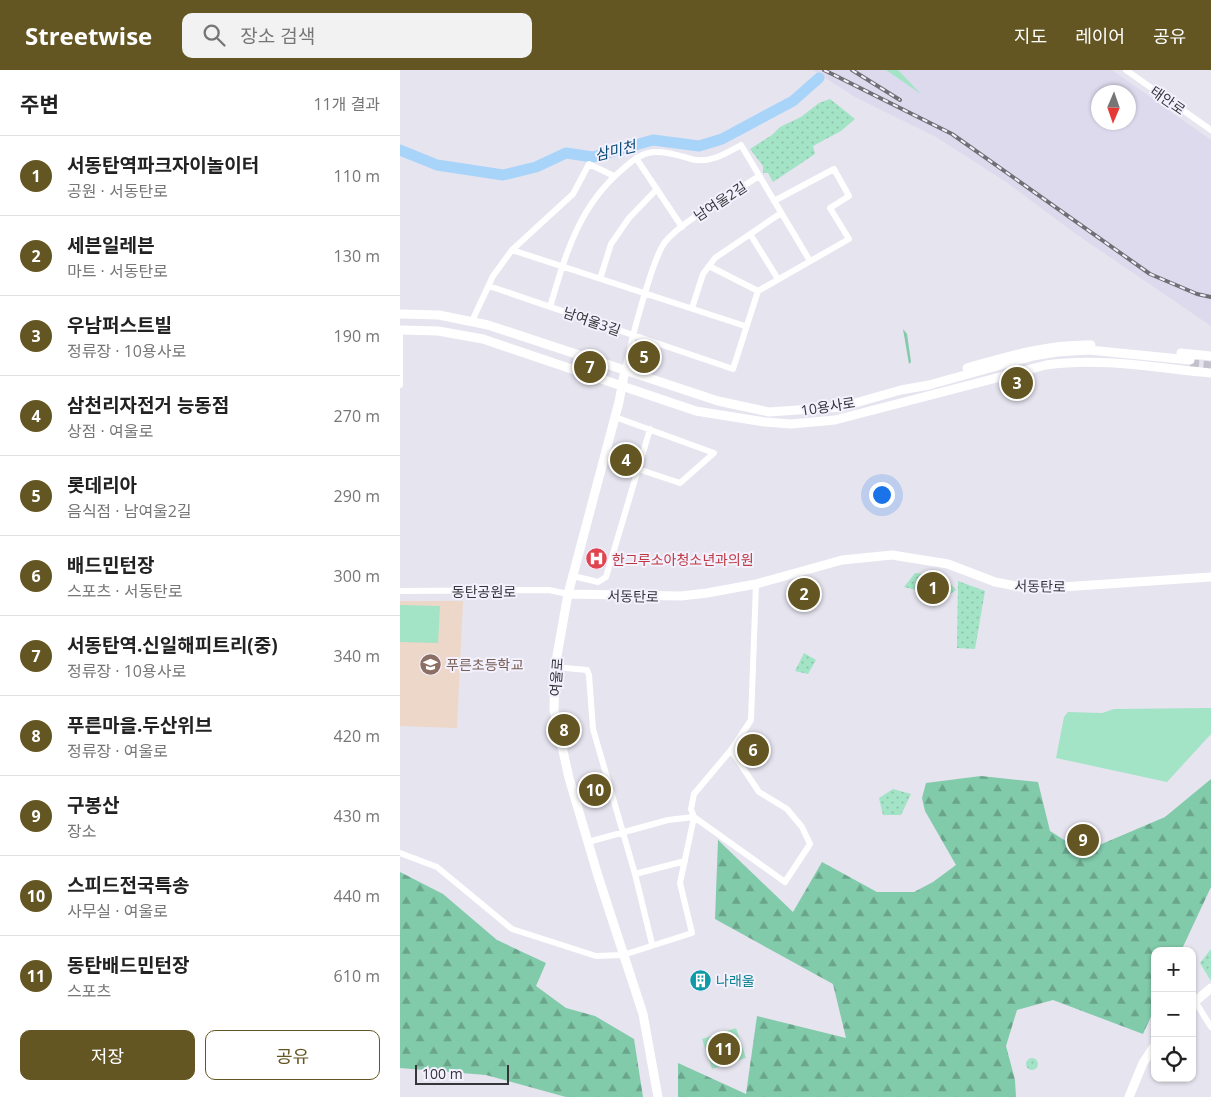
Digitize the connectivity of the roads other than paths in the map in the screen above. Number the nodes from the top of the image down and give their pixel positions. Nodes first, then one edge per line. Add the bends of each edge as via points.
1 (1126, 70) edge
2 (1211, 130) edge
3 (636, 158) junction
4 (614, 176) junction
5 (759, 176) junction
6 (657, 190) junction
7 (774, 201) junction
8 (781, 213) junction
9 (682, 227) junction
10 (750, 234) junction
11 (512, 250) junction
12 (810, 261) junction
13 (562, 266) junction
14 (709, 266) junction
15 (600, 278) junction
16 (778, 279) junction
17 (488, 286) junction
18 (758, 291) junction
19 (646, 294) junction
20 (550, 307) junction
21 (692, 308) junction
22 (400, 314) edge
23 (472, 321) junction
24 (745, 326) junction
25 (400, 330) edge
26 (634, 336) junction
27 (1211, 357) edge
28 (625, 370) junction
29 (1210, 372) edge
30 (400, 385) edge
31 (622, 386) junction
32 (915, 386) junction
33 (918, 397) junction
34 (615, 416) junction
35 (650, 429) junction
36 (638, 470) junction
37 (573, 576) junction
38 (1211, 577) edge
39 (756, 584) junction
40 (400, 591) edge
41 (568, 594) junction
42 (555, 667) junction
43 (731, 750) junction
44 (694, 817) junction
45 (622, 833) junction
46 (588, 842) junction
47 (400, 853) edge
48 (685, 861) junction
49 (635, 874) junction
50 (652, 944) junction
51 (623, 955) junction
52 (1211, 988) edge
53 (1196, 1000) edge
54 (1196, 1005) edge
55 (1211, 1027) edge
56 (1151, 1052) edge
57 (658, 1097) edge
58 (1128, 1097) edge

1 - 2 street, 태안로
3 - 4 street, 남여울3길
3 - 5 street, 남여울3길 via 658,152 692,160 713,160 741,146
3 - 6 street, 남여울2길
4 - 11 street via 589,164 573,194
4 - 13 street, 남여울3길 via 592,200
5 - 7 street
5 - 9 street, 남여울2길
6 - 9 street, 남여울2길
6 - 15 street via 629,218 611,244
7 - 8 street
7 - 12 street via 834,169 849,196 830,208 849,239
8 - 10 street
8 - 12 street
9 - 19 street, 남여울2길 via 660,250
10 - 14 street via 715,258
10 - 16 street
11 - 13 street
11 - 17 street
12 - 16 street
13 - 15 street
13 - 20 street, 남여울3길
14 - 18 street
14 - 21 street
15 - 19 street
16 - 18 street
17 - 20 street, 남여울3길
17 - 23 street
18 - 24 street
19 - 21 street
19 - 26 street, 남여울2길
20 - 26 street, 남여울3길
21 - 24 street
22 - 23 street, 10용사로 via 439,315
23 - 28 street, 10용사로
24 - 26 street, 남여울3길 via 733,369
25 - 30 street
25 - 31 street, 10용사로 via 438,331 483,339
26 - 28 street, 남여울2길
27 - 32 street via 1101,345 1054,346 1020,353
28 - 31 street, 여울로
28 - 32 street, 10용사로 via 718,401 769,412 841,407
29 - 33 street, 10용사로 via 1106,362 1066,362
31 - 33 street, 10용사로 via 696,411 791,424 836,420
31 - 34 street, 여울로
32 - 33 street, 10용사로 via 1057,352 1097,350 1190,362 1088,354 1056,356 931,390
34 - 35 street
34 - 37 street, 여울로
35 - 36 street
35 - 36 street via 714,453 680,483
36 - 37 street via 606,577 598,582
37 - 41 street, 여울로
38 - 39 street, 서동탄로 via 1021,587 995,582 948,564 892,555 842,560
39 - 41 street, 서동탄로 via 681,596
39 - 43 street via 751,720
40 - 41 street, 동탄공원로 via 549,590
41 - 42 street, 여울로
42 - 45 street via 587,670 593,729
42 - 46 street, 여울로 via 556,730
43 - 44 street via 694,794 691,809
43 - 44 street via 759,792 787,809 802,827 810,844 785,882
44 - 45 street via 668,820
44 - 48 street
45 - 46 street
45 - 49 street
46 - 51 street, 여울로
47 - 51 street via 437,867 512,929 596,956
48 - 49 street
48 - 50 street via 680,883 692,933
49 - 50 street
50 - 51 street
51 - 57 street, 여울로 via 643,1014
52 - 53 street
54 - 55 street
56 - 58 street

